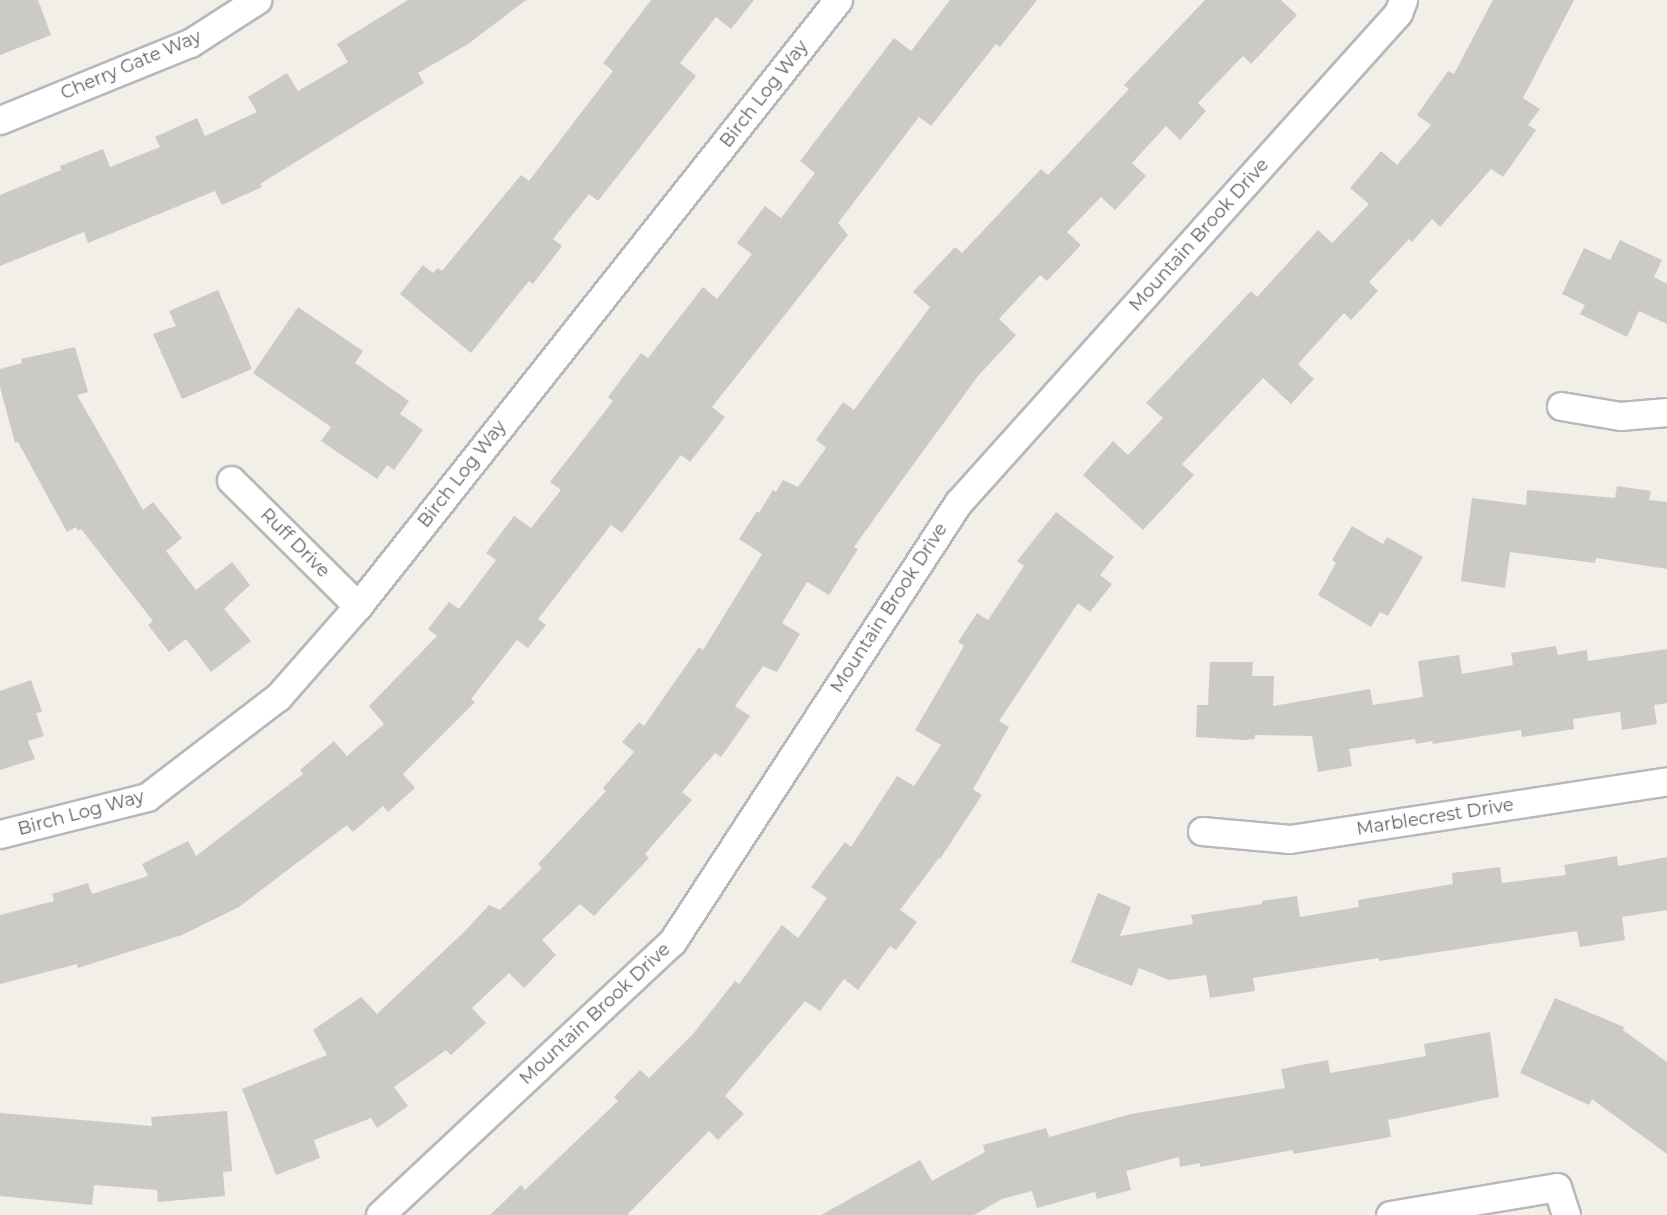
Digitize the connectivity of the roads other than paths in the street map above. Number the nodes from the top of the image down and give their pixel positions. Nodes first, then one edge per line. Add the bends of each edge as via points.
1 (257, 0) edge
2 (838, 0) edge
3 (1403, 0) edge
4 (0, 120) edge
5 (1561, 406) dead end
6 (1667, 412) edge
7 (231, 480) dead end
8 (358, 606) junction
9 (1667, 781) edge
10 (1202, 831) dead end
11 (0, 834) edge
12 (381, 1215) edge
13 (1390, 1215) edge
14 (1566, 1215) edge

1 - 4 street, Cherry Gate Way via 190,43
2 - 8 street, Birch Log Way
3 - 12 street, Mountain Brook Drive via 1398,14 958,503 672,942
5 - 6 street via 1620,416
7 - 8 street, Ruff Drive
8 - 11 street, Birch Log Way via 278,697 147,797
9 - 10 street, Marblecrest Drive via 1290,839
13 - 14 street via 1557,1188

